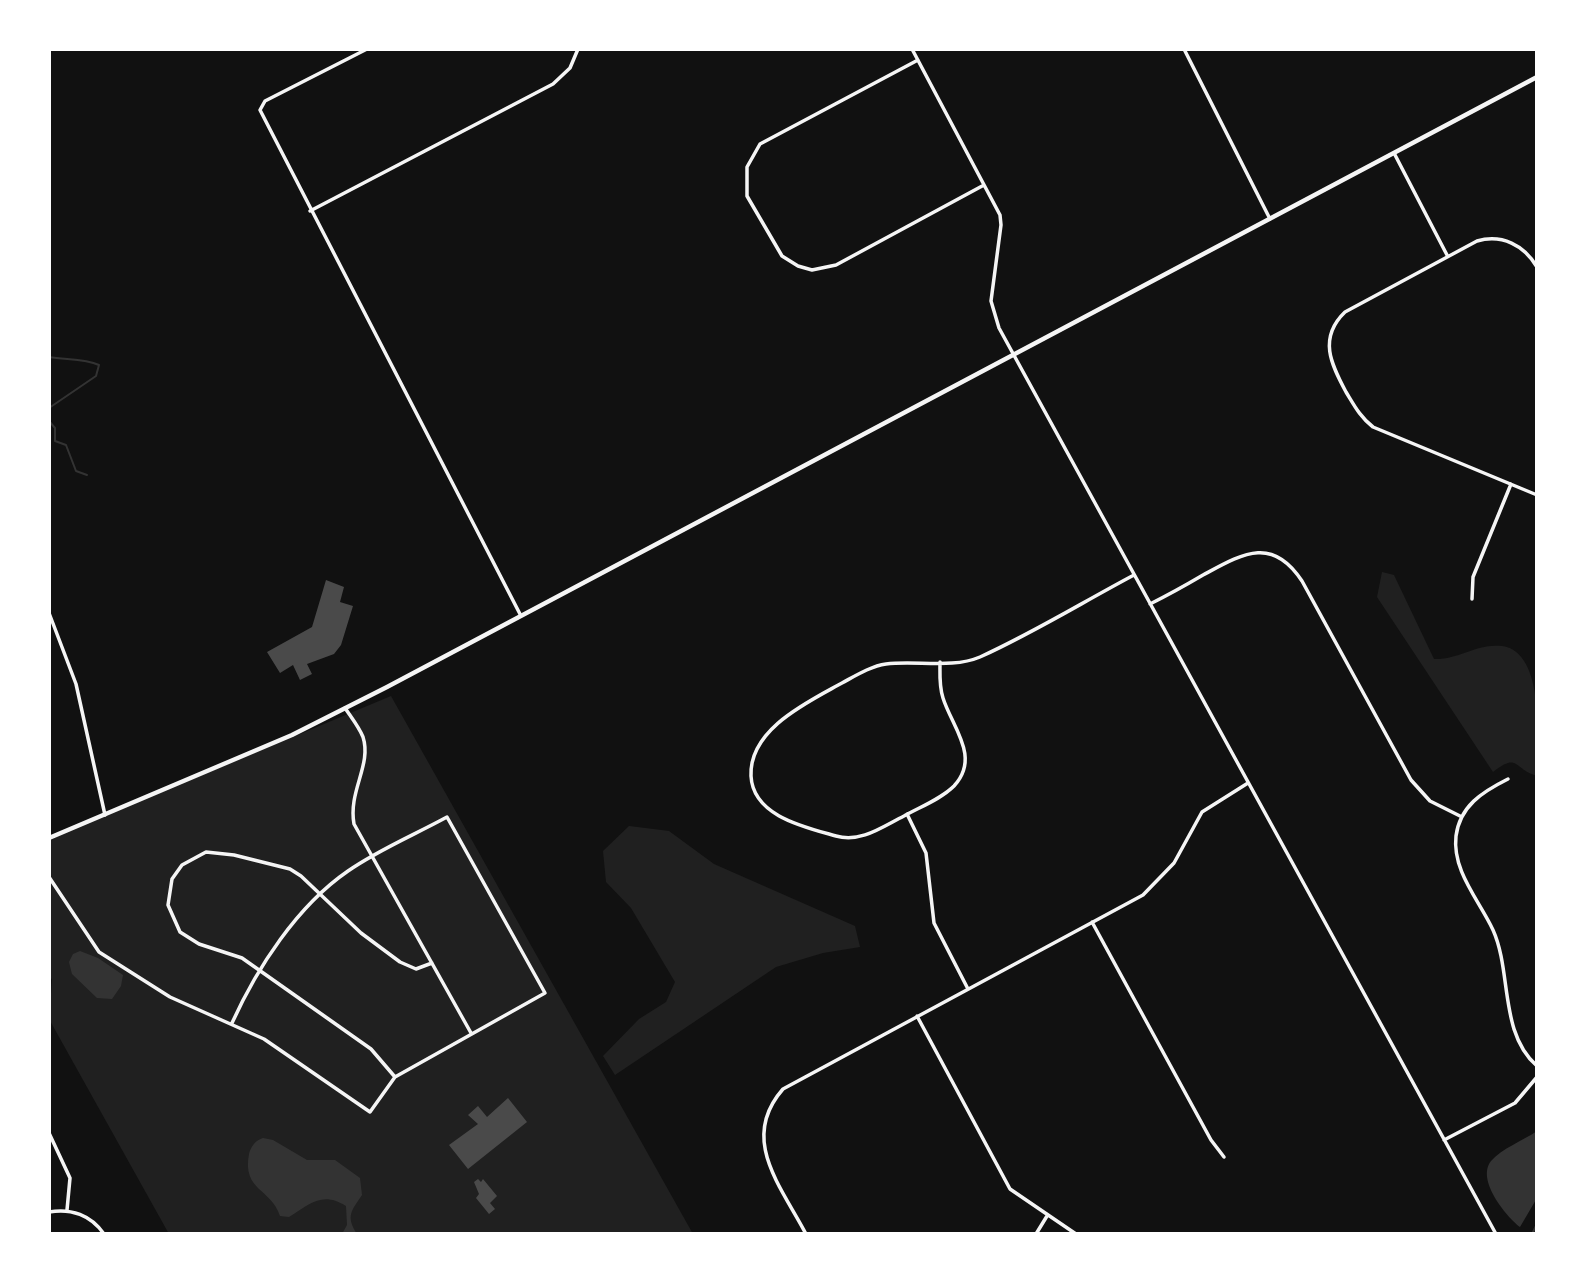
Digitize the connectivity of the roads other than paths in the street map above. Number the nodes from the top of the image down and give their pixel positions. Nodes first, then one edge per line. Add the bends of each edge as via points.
1 (367, 49) edge
2 (578, 49) edge
3 (912, 49) edge
4 (1184, 49) edge
5 (918, 60) junction
6 (1537, 77) edge
7 (1394, 153) junction
8 (984, 185) junction
9 (310, 211) junction
10 (1270, 219) junction
11 (1447, 255) junction
12 (1537, 267) edge
13 (1014, 355) junction
14 (1511, 484) junction
15 (1537, 495) edge
16 (1134, 575) junction
17 (1472, 599) dead end
18 (1150, 604) junction
19 (49, 613) edge
20 (521, 616) junction
21 (940, 662) junction
22 (345, 708) junction
23 (1507, 779) dead end
24 (1248, 783) junction
25 (907, 814) junction
26 (105, 815) junction
27 (1462, 817) junction
28 (49, 838) edge
29 (373, 857) junction
30 (49, 877) edge
31 (321, 895) junction
32 (1092, 922) junction
33 (432, 963) junction
34 (261, 971) junction
35 (968, 989) junction
36 (917, 1016) junction
37 (232, 1023) junction
38 (471, 1033) junction
39 (1537, 1066) edge
40 (395, 1077) junction
41 (1537, 1077) edge
42 (49, 1133) edge
43 (1444, 1140) junction
44 (1224, 1157) dead end
45 (67, 1210) junction
46 (49, 1212) edge
47 (1047, 1216) junction
48 (104, 1234) edge
49 (806, 1234) edge
50 (1036, 1234) edge
51 (1076, 1234) edge
52 (1496, 1234) edge

1 - 9 street via 265,101 260,110
2 - 9 street via 570,68 553,84
3 - 5 street
4 - 10 street
5 - 8 street
5 - 8 street via 766,139 748,161 747,196 782,256 797,267 820,270 892,237
6 - 7 main road
7 - 10 main road
7 - 11 street
8 - 13 street via 1002,225 992,309
9 - 20 street
10 - 13 main road
11 - 12 street via 1477,241 1498,239 1519,246
11 - 14 street via 1345,312 1329,337 1330,363 1361,417 1373,427
13 - 16 street
13 - 20 main road
14 - 15 street
14 - 17 street via 1473,577
16 - 18 street
16 - 21 street via 980,657
18 - 24 street
18 - 27 street via 1240,555 1258,552 1281,558 1302,581 1411,780 1430,801
19 - 26 street via 73,671
20 - 22 main road
21 - 25 street via 944,701 964,745 964,768 953,787
21 - 25 street via 878,666 803,705 765,740 752,766 754,790 768,810 833,835 862,837
22 - 26 main road
22 - 29 street via 366,749 352,812
23 - 27 street via 1480,795
24 - 32 street via 1202,812 1174,863 1157,883
24 - 43 street
25 - 35 street via 926,853 934,923
26 - 28 main road
27 - 39 street via 1455,844 1458,863 1497,941 1518,1040
29 - 31 street
29 - 33 street
29 - 38 street via 446,817 545,993
30 - 37 street via 99,952 178,1000
31 - 33 street via 400,962 416,969
31 - 34 street
31 - 34 street via 289,869 220,852 197,855 175,872 167,905 180,932 200,944 232,952
32 - 35 street
32 - 44 street via 1210,1140
33 - 38 street
34 - 37 street
34 - 40 street via 371,1049
35 - 36 street
36 - 47 street via 999,1172 1017,1195
36 - 49 street via 789,1084 771,1103 763,1126 765,1154
37 - 40 street via 282,1051 370,1112
38 - 40 street
41 - 43 street via 1515,1103
42 - 45 street via 70,1178
43 - 52 street
45 - 46 street
45 - 48 street via 90,1219
47 - 50 street
47 - 51 street

